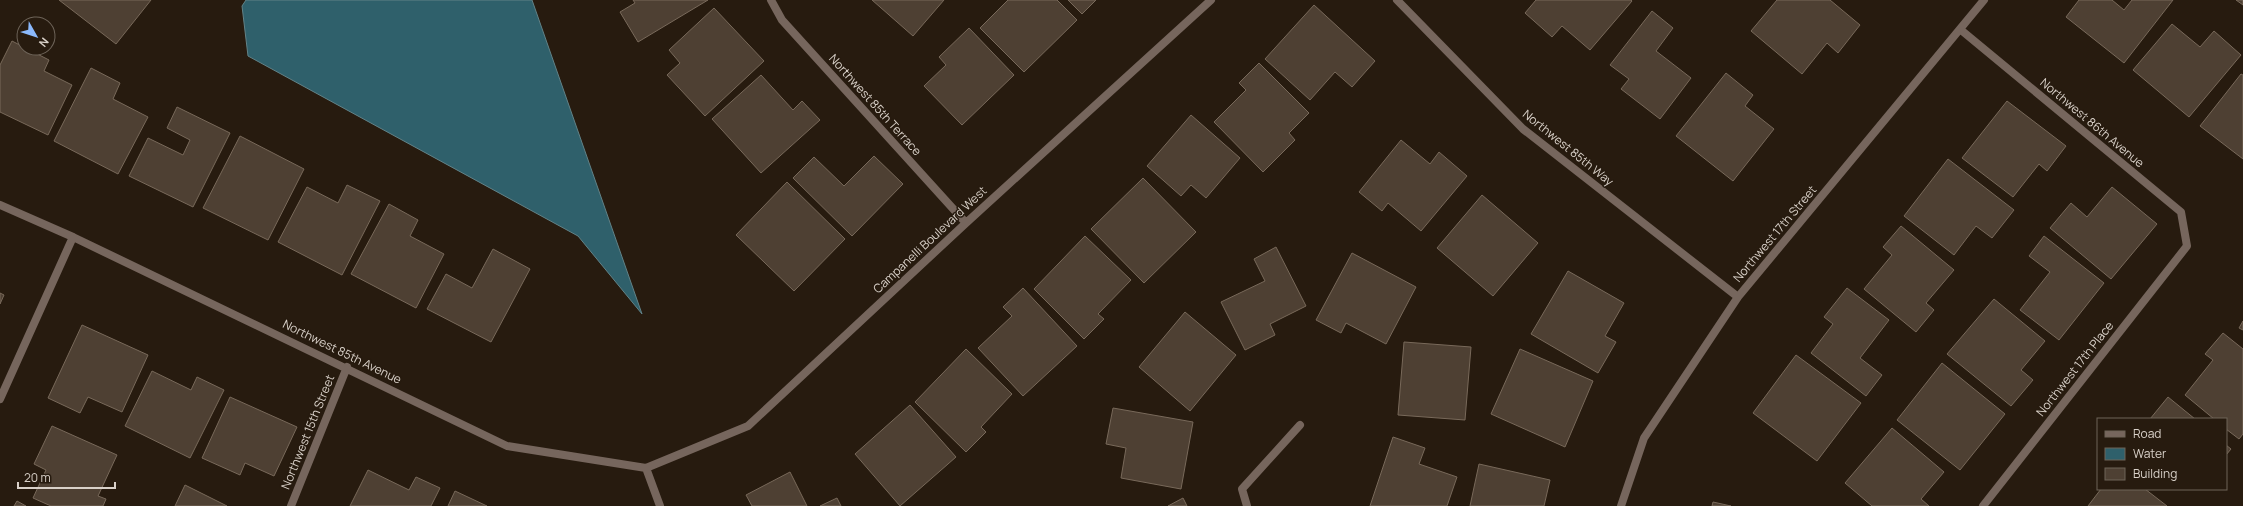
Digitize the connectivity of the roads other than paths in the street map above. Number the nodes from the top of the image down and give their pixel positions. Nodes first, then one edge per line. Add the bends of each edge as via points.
1 (771, 0) edge
2 (1397, 0) edge
3 (1984, 0) edge
4 (1205, 2) edge
5 (1961, 30) junction
6 (0, 205) edge
7 (966, 223) junction
8 (74, 237) junction
9 (2187, 246) joint
10 (1738, 297) junction
11 (347, 367) junction
12 (0, 399) edge
13 (1300, 425) dead end
14 (646, 468) junction
15 (291, 506) edge
16 (660, 506) edge
17 (1247, 506) edge
18 (1621, 506) edge
19 (1983, 506) edge

1 - 7 street, Northwest 85th Terrace via 782,20
2 - 10 street, Northwest 85th Way via 1523,129
3 - 5 street, Northwest 17th Street
4 - 7 street, Campanelli Boulevard West
5 - 9 street, Northwest 86th Avenue via 2181,212
5 - 10 street, Northwest 17th Street
6 - 8 street, Northwest 85th Avenue
7 - 14 street, Campanelli Boulevard West via 748,426
8 - 11 street, Northwest 85th Avenue
8 - 12 street
9 - 19 street, Northwest 17th Place
10 - 18 street, Northwest 17th Street via 1644,438
11 - 14 street, Northwest 85th Avenue via 507,446
11 - 15 street, Northwest 15th Street
13 - 17 street via 1242,489
14 - 16 street

